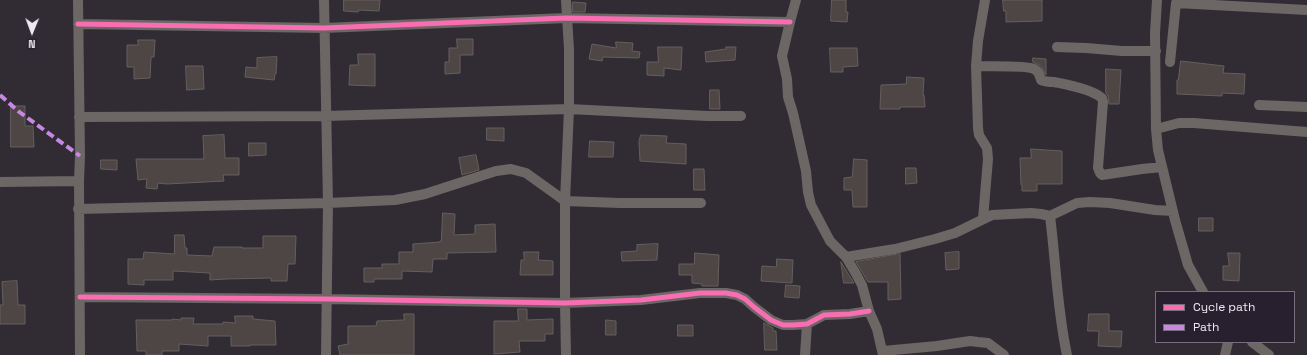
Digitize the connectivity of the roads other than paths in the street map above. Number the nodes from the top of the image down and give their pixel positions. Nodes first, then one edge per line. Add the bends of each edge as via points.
1 (78, 0) edge
2 (324, 0) edge
3 (566, 0) edge
4 (796, 0) edge
5 (985, 0) edge
6 (1157, 0) edge
7 (1307, 10) edge
8 (566, 18) junction
9 (790, 22) junction
10 (78, 24) junction
11 (324, 28) junction
12 (1056, 47) dead end
13 (1156, 51) junction
14 (1170, 62) dead end
15 (976, 66) junction
16 (1259, 105) dead end
17 (1307, 107) edge
18 (569, 109) junction
19 (325, 116) junction
20 (741, 116) dead end
21 (79, 117) junction
22 (1156, 129) junction
23 (1307, 132) edge
24 (1162, 167) junction
25 (79, 181) junction
26 (0, 182) edge
27 (565, 201) junction
28 (328, 203) junction
29 (701, 203) dead end
30 (78, 209) junction
31 (1173, 211) junction
32 (1050, 216) junction
33 (983, 219) junction
34 (846, 257) junction
35 (1201, 291) edge
36 (80, 297) junction
37 (326, 299) junction
38 (564, 303) junction
39 (869, 311) junction
40 (806, 324) junction
41 (1228, 343) edge
42 (1253, 343) edge
43 (883, 353) edge
44 (80, 355) edge
45 (326, 355) edge
46 (566, 355) edge
47 (805, 355) edge
48 (1004, 355) edge
49 (1067, 355) edge
50 (1225, 355) edge
51 (1269, 355) edge

1 - 10 street
2 - 11 street
3 - 8 street
4 - 9 street
5 - 15 street
6 - 13 street
7 - 14 street via 1176,3
8 - 9 street
8 - 11 street
8 - 18 street
9 - 34 street via 782,56 811,205 830,241
10 - 11 street
10 - 21 street
11 - 19 street
12 - 13 street
13 - 22 street
15 - 24 street via 1034,69 1045,82 1084,89 1100,96 1102,106 1098,168 1102,175
15 - 33 street via 978,128 987,148 988,159
16 - 17 street
18 - 19 street
18 - 20 street
18 - 27 street
19 - 21 street
19 - 28 street
21 - 25 street
22 - 23 street via 1179,123 1194,123
22 - 24 street
24 - 31 street
25 - 26 street
25 - 30 street
27 - 28 street via 526,173 511,170 496,171 425,194 395,200
27 - 29 street
27 - 38 street
28 - 30 street
28 - 37 street
30 - 36 street
31 - 32 street via 1090,202 1077,203
31 - 35 street via 1188,265
32 - 33 street via 1031,213 1002,214
32 - 49 street via 1059,310
33 - 34 street via 955,233 935,239
34 - 39 street via 862,285
36 - 37 street
36 - 44 street
37 - 38 street
37 - 45 street
38 - 40 street via 726,293 746,299 771,320 783,325
38 - 46 street
39 - 40 street via 824,315
39 - 43 street
40 - 47 street
41 - 50 street
42 - 51 street
43 - 48 street via 970,341 988,343

